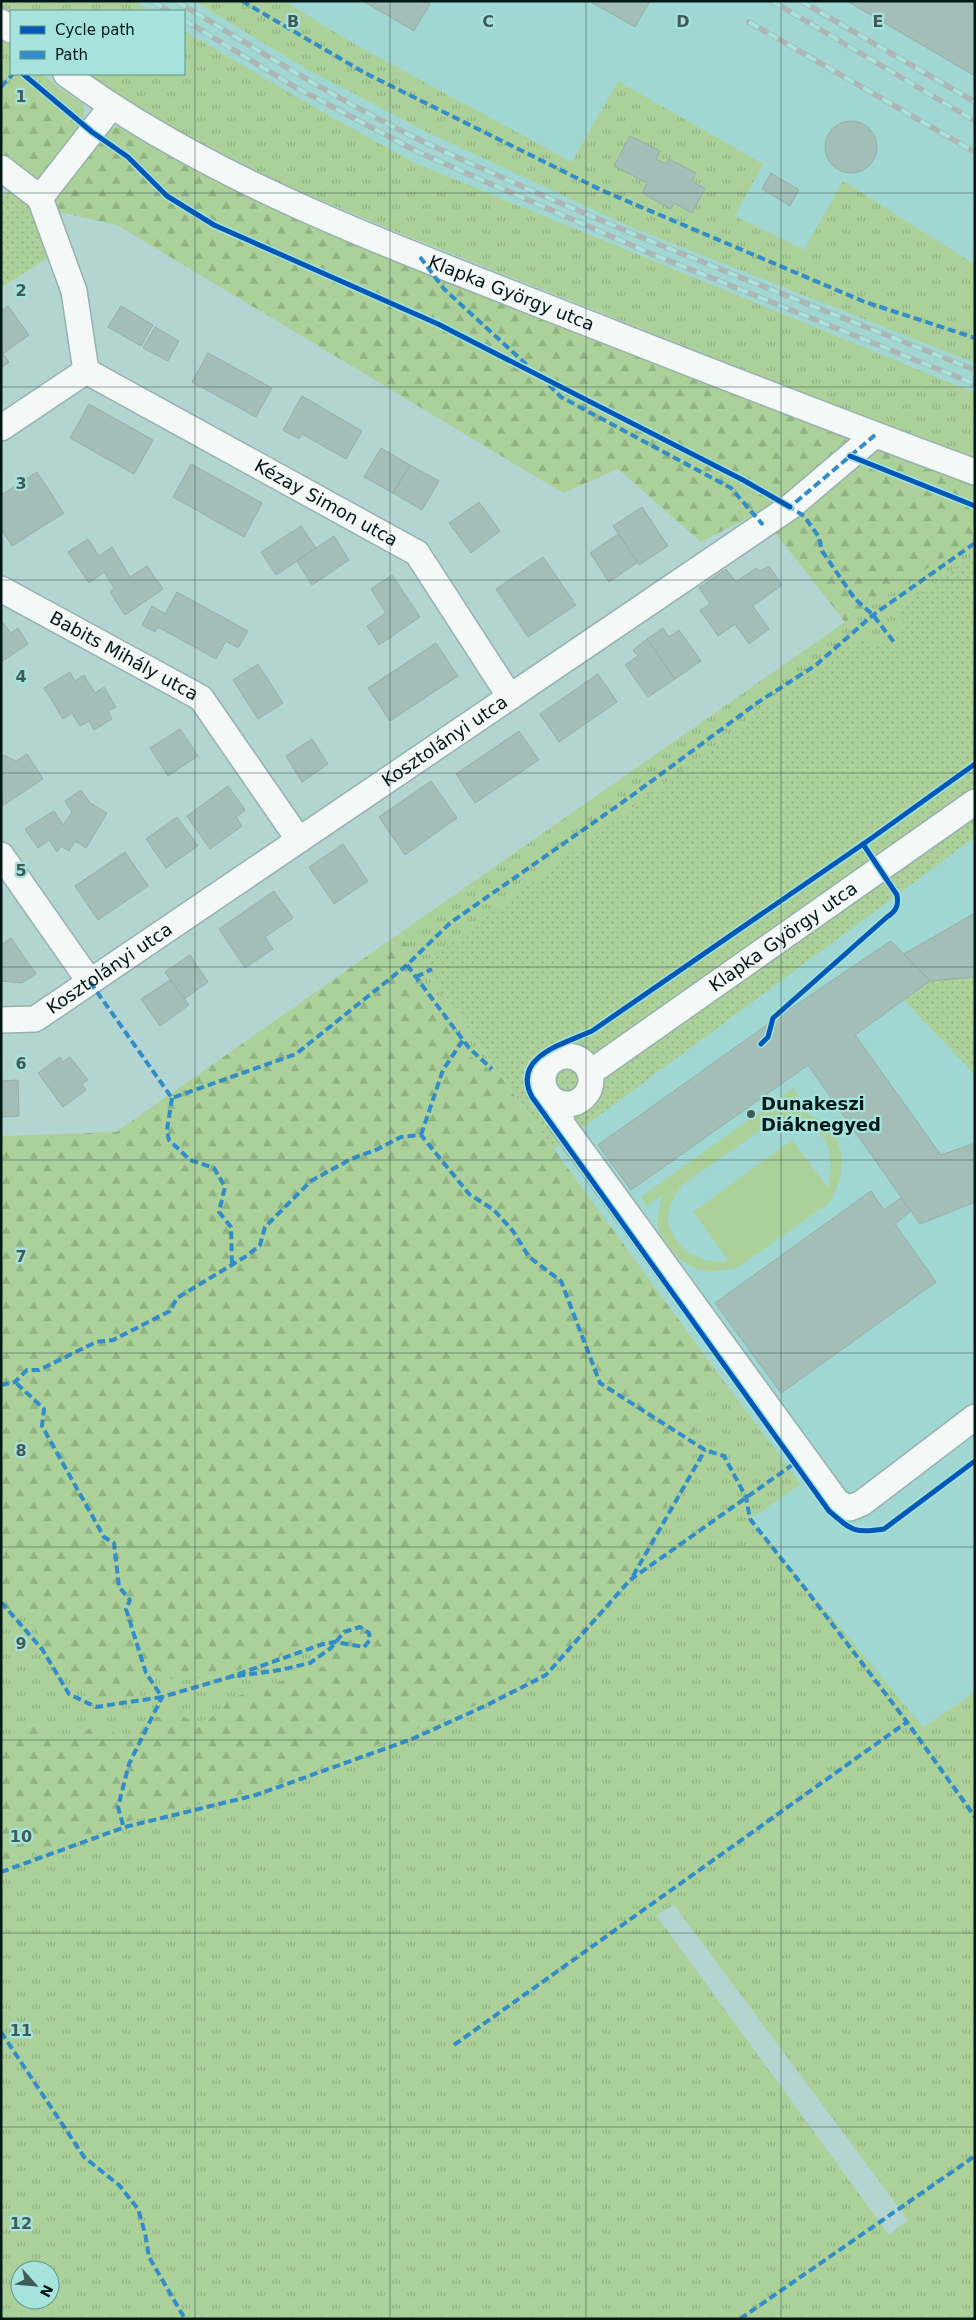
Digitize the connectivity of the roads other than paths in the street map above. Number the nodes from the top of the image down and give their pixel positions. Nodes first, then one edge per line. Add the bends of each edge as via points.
1 (67, 75) edge
2 (111, 107) junction
3 (6, 179) edge
4 (40, 198) junction
5 (86, 371) junction
6 (1, 428) edge
7 (875, 436) junction
8 (975, 472) edge
9 (1, 589) edge
10 (510, 697) junction
11 (975, 802) edge
12 (299, 840) junction
13 (1, 855) edge
14 (90, 982) junction
15 (1, 1020) edge
16 (591, 1072) junction
17 (559, 1103) junction
18 (975, 1417) edge

1 - 2 street, Klapka György utca
2 - 4 street
2 - 7 street, Klapka György utca via 188,152 341,226
3 - 4 street
4 - 5 street via 74,291
5 - 6 street
5 - 10 street, Kézay Simon utca via 417,553
7 - 8 street, Klapka György utca
7 - 10 street, Kosztolányi utca via 790,507
9 - 12 street, Babits Mihály utca via 200,698
10 - 12 street, Kosztolányi utca
11 - 16 street, Klapka György utca
12 - 14 street, Kosztolányi utca
13 - 14 street
14 - 15 street, Kosztolányi utca via 36,1019
16 - 17 street via 590,1087 582,1100
16 - 17 street via 587,1065 573,1056 551,1062 543,1077 544,1085
17 - 18 street via 562,1124 838,1503 850,1508 862,1503

